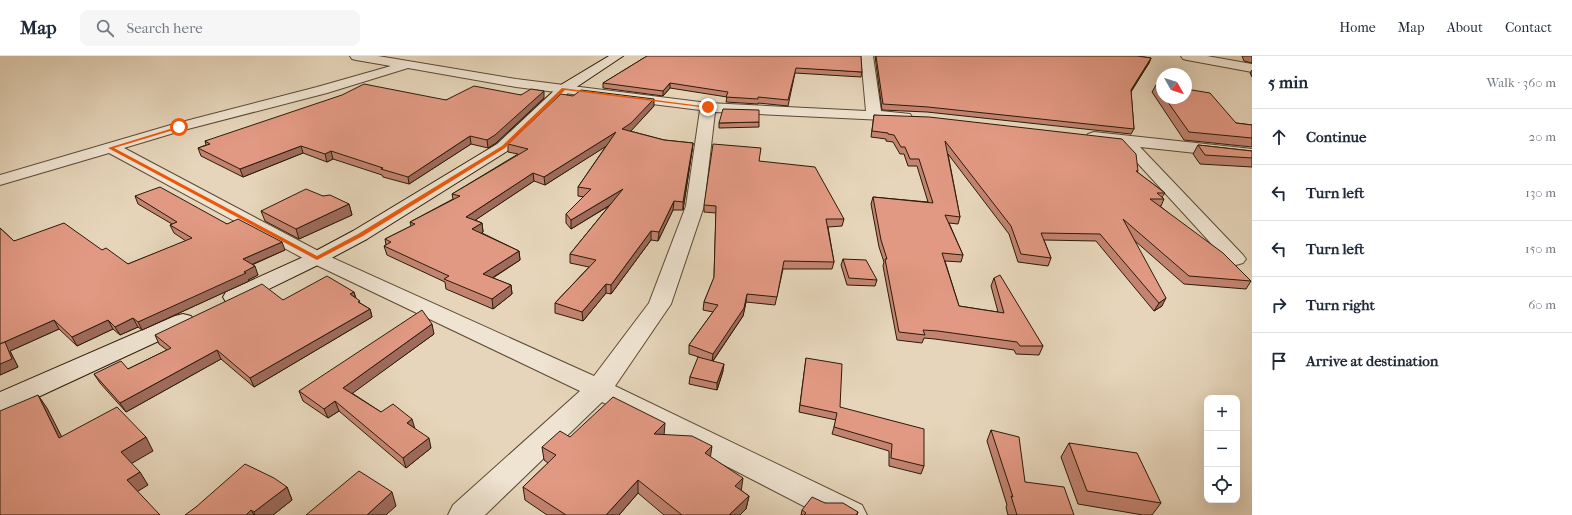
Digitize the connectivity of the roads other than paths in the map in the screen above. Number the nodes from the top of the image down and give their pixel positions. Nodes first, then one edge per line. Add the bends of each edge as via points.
1 (356, 56) edge
2 (617, 56) edge
3 (867, 56) edge
4 (1187, 56) edge
5 (407, 65) junction
6 (1252, 68) edge
7 (564, 89) junction
8 (708, 107) junction
9 (874, 115) junction
10 (920, 118) edge
11 (1077, 135) edge
12 (1125, 140) junction
13 (110, 148) junction
14 (1252, 154) edge
15 (0, 180) edge
16 (317, 258) junction
17 (1236, 259) dead end
18 (218, 305) edge
19 (197, 315) edge
20 (599, 389) junction
21 (0, 403) edge
22 (464, 515) edge
23 (851, 515) edge

1 - 5 street
2 - 7 street
3 - 9 street
4 - 6 street
5 - 7 street
5 - 13 street
7 - 8 street
7 - 16 street via 503,147 400,211
8 - 9 street
8 - 20 street via 695,206 660,304
9 - 10 street
11 - 12 street
12 - 14 street
12 - 17 street
13 - 15 street
13 - 16 street
16 - 18 street
16 - 20 street
19 - 21 street
20 - 22 street
20 - 23 street

